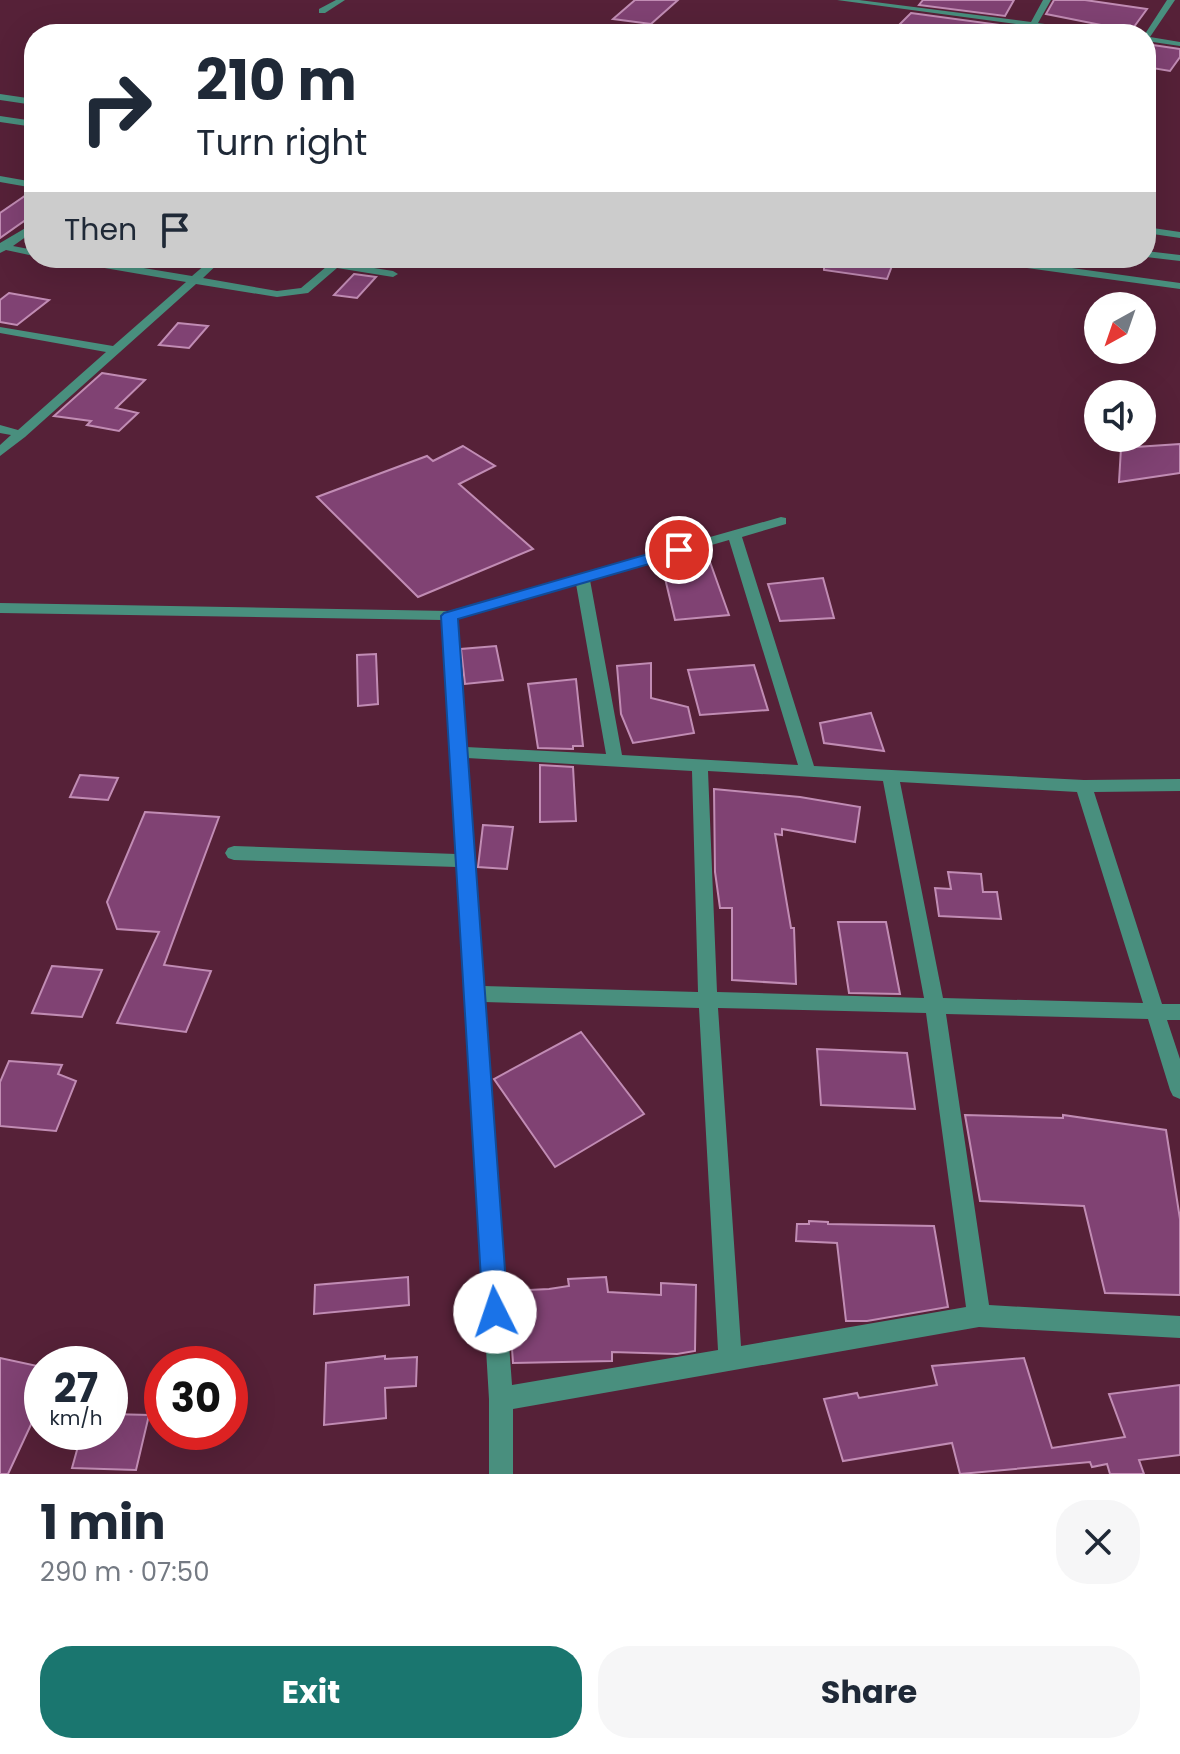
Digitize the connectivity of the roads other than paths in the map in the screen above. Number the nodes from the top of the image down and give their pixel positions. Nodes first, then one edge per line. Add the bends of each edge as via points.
1 (341, 0) edge
2 (841, 0) edge
3 (1047, 0) edge
4 (1171, 0) edge
5 (322, 11) dead end
6 (1033, 24) joint
7 (1156, 24) edge
8 (1156, 40) edge
9 (1180, 44) edge
10 (0, 97) edge
11 (24, 101) edge
12 (0, 119) edge
13 (24, 123) edge
14 (0, 179) edge
15 (24, 183) edge
16 (1156, 231) edge
17 (24, 233) edge
18 (1180, 235) edge
19 (1, 248) edge
20 (24, 251) edge
21 (1156, 255) edge
22 (1180, 258) edge
23 (120, 268) edge
24 (208, 268) edge
25 (331, 268) edge
26 (354, 268) edge
27 (1050, 268) edge
28 (393, 274) dead end
29 (193, 281) junction
30 (1180, 286) edge
31 (0, 330) edge
32 (115, 350) junction
33 (0, 429) edge
34 (21, 434) junction
35 (0, 452) edge
36 (781, 521) dead end
37 (734, 534) junction
38 (582, 578) junction
39 (0, 608) edge
40 (449, 616) junction
41 (457, 752) junction
42 (615, 761) junction
43 (700, 766) junction
44 (808, 771) junction
45 (890, 775) junction
46 (1180, 785) edge
47 (1084, 786) junction
48 (234, 853) dead end
49 (465, 861) junction
50 (475, 994) junction
51 (708, 1000) junction
52 (935, 1006) junction
53 (1154, 1012) junction
54 (1180, 1012) edge
55 (1180, 1090) edge
56 (979, 1316) junction
57 (1180, 1327) edge
58 (730, 1359) junction
59 (501, 1399) junction
60 (501, 1474) edge

1 - 5 street
2 - 6 street
3 - 6 street
4 - 7 street
8 - 9 street
10 - 11 street
12 - 13 street
14 - 15 street
16 - 18 street
17 - 19 street
19 - 20 street
21 - 22 street
23 - 29 street
24 - 29 street
25 - 29 street via 294,293
26 - 28 street
27 - 30 street
29 - 32 street
31 - 32 street
32 - 34 street
33 - 34 street
34 - 35 street
36 - 37 street
37 - 38 street
37 - 44 street
38 - 40 street
38 - 42 street
39 - 40 street
40 - 41 street
41 - 42 street
41 - 49 street
42 - 43 street
43 - 44 street
43 - 51 street
44 - 45 street
45 - 47 street
45 - 52 street
46 - 47 street
47 - 53 street
48 - 49 street
49 - 50 street
50 - 51 street
50 - 59 street
51 - 52 street
51 - 58 street
52 - 53 street
52 - 56 street
53 - 54 street
53 - 55 street
56 - 57 street
56 - 58 street
58 - 59 street
59 - 60 street

